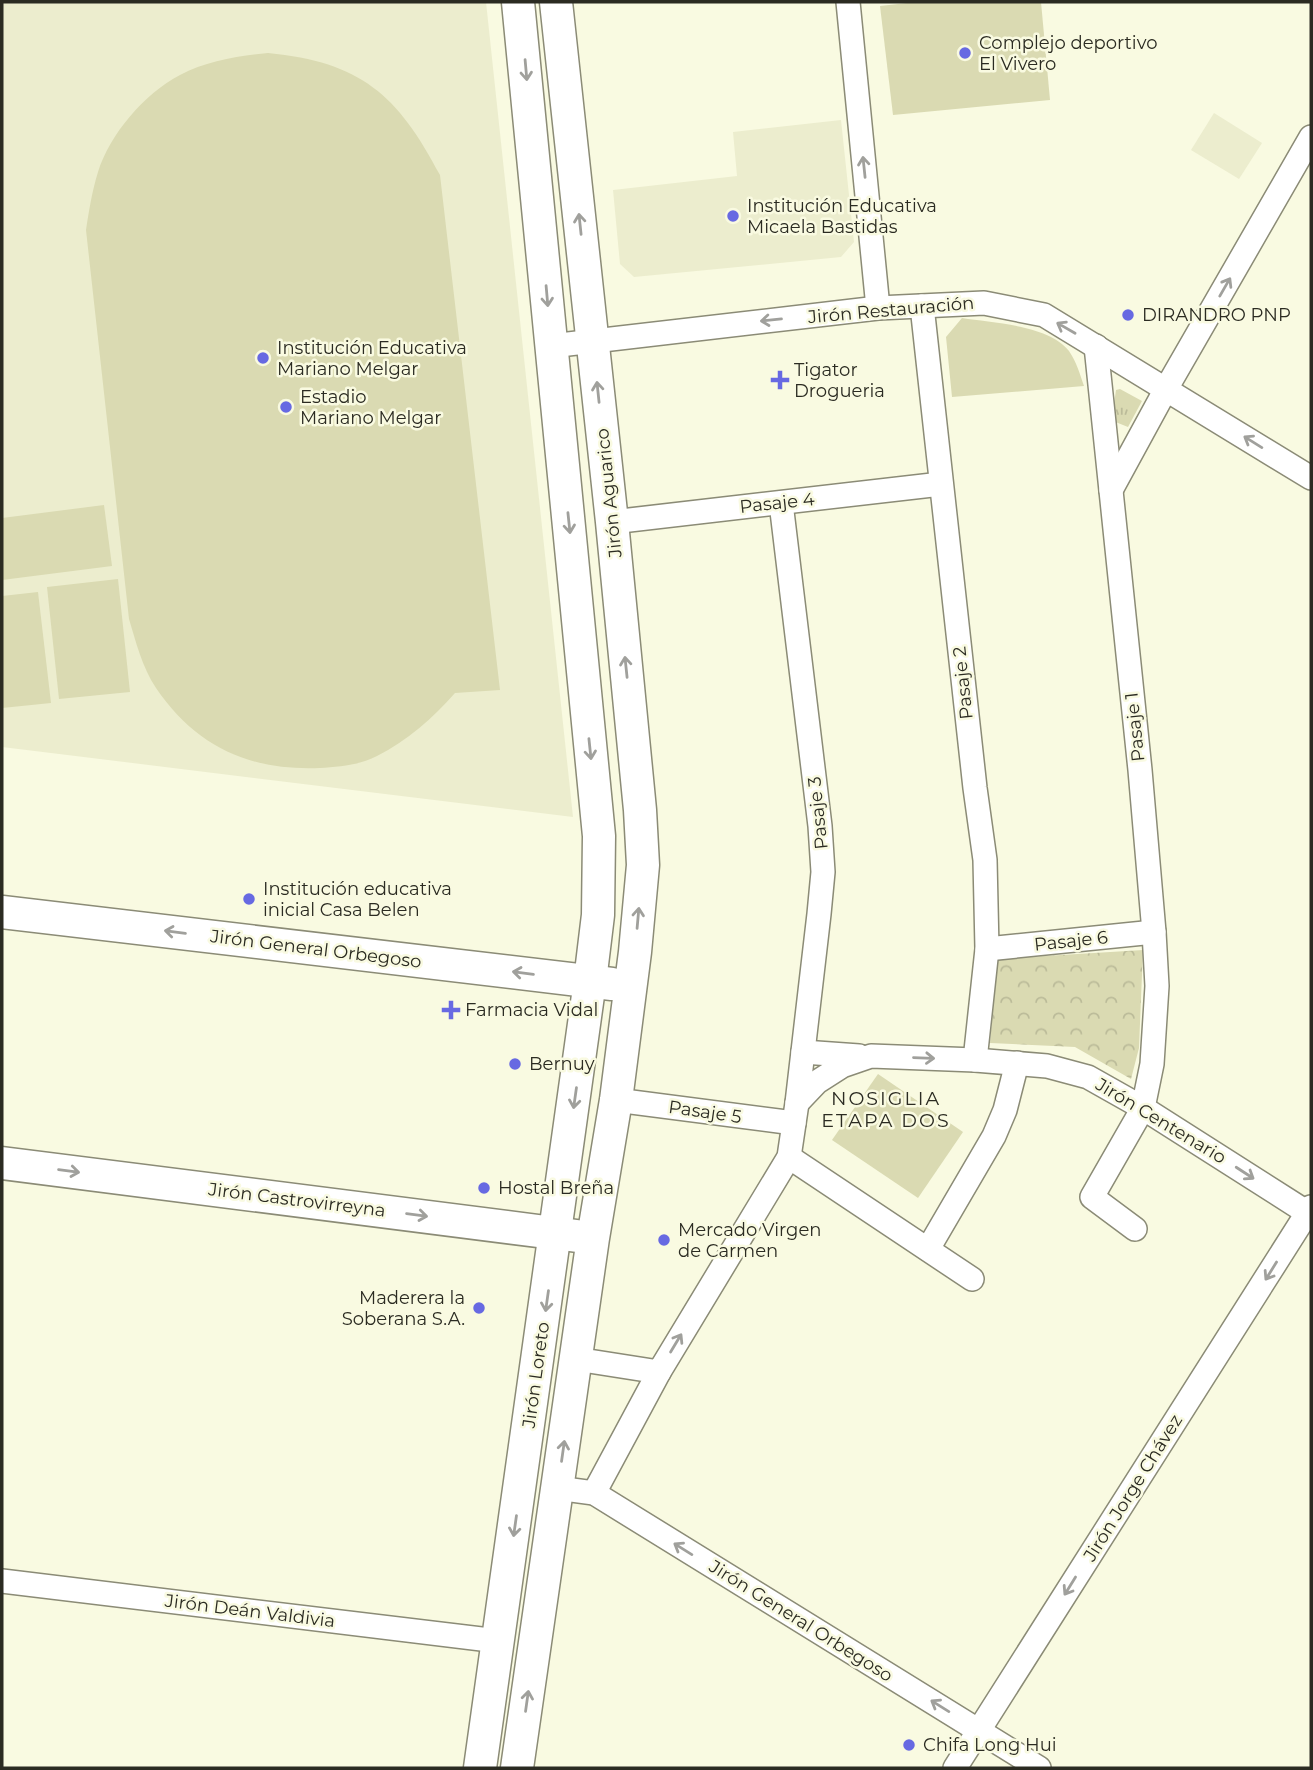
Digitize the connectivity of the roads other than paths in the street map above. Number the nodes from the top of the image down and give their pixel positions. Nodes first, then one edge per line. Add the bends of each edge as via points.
1 (518, 2) edge
2 (556, 2) edge
3 (848, 2) edge
4 (1311, 137) edge
5 (922, 306) junction
6 (878, 309) junction
7 (592, 340) junction
8 (551, 346) junction
9 (1096, 346) junction
10 (1166, 388) junction
11 (1311, 478) edge
12 (941, 485) junction
13 (1111, 490) junction
14 (780, 503) junction
15 (612, 522) junction
16 (2, 912) edge
17 (1154, 932) junction
18 (987, 949) junction
19 (590, 981) junction
20 (631, 986) junction
21 (803, 1052) junction
22 (871, 1056) junction
23 (975, 1060) junction
24 (1017, 1063) junction
25 (615, 1100) junction
26 (1143, 1108) junction
27 (796, 1113) junction
28 (789, 1157) junction
29 (2, 1163) edge
30 (1310, 1212) edge
31 (1135, 1229) dead end
32 (556, 1233) junction
33 (593, 1238) junction
34 (928, 1249) junction
35 (972, 1279) dead end
36 (576, 1359) junction
37 (659, 1372) junction
38 (557, 1488) junction
39 (594, 1493) junction
40 (2, 1581) edge
41 (498, 1641) junction
42 (979, 1730) junction
43 (480, 1768) edge
44 (517, 1768) edge
45 (955, 1768) edge
46 (1039, 1768) edge

1 -> 8 main road
7 -> 2 main road, Jirón Aguarico
6 -> 3 street
10 -> 4 street
5 - 6 street, Jirón Restauración
9 -> 5 street, Jirón Restauración via 1044,316 984,303
5 - 12 street, Pasaje 2
6 -> 7 street, Jirón Restauración
7 - 8 street, Jirón Restauración
15 -> 7 main road, Jirón Aguarico
8 -> 19 main road via 599,836 598,915
9 - 10 street, Jirón Restauración
9 - 13 street, Pasaje 1
11 -> 10 street, Jirón Restauración
10 - 13 street
12 - 14 street, Pasaje 4
12 - 18 street, Pasaje 2 via 985,860
13 - 17 street, Pasaje 1
14 - 15 street, Pasaje 4
14 - 21 street, Pasaje 3 via 823,872
20 -> 15 main road, Jirón Aguarico via 642,852
19 -> 16 main road, Jirón General Orbegoso
17 - 18 street, Pasaje 6
17 - 26 street, Pasaje 1 via 1153,1051
18 - 23 street, Pasaje 2
19 - 20 main road, Jirón General Orbegoso
19 -> 32 main road, Jirón Loreto
20 - 25 main road
21 - 22 street, Jirón Centenario
21 - 27 street, Pasaje 3
22 -> 23 street, Jirón Centenario
22 - 27 street, Jirón Centenario via 842,1066 817,1082
23 - 24 street, Jirón Centenario
24 - 26 street, Jirón Centenario via 1088,1077
24 - 34 street via 994,1136
25 - 27 street, Pasaje 5
25 - 33 main road
26 -> 30 street, Jirón Centenario
26 - 31 street via 1092,1196
27 - 28 street
28 - 34 street
37 -> 28 street
29 -> 32 main road, Jirón Castrovirreyna
30 -> 42 street, Jirón Jorge Chávez
32 - 33 main road, Jirón Castrovirreyna
32 -> 41 main road, Jirón Loreto
33 - 36 main road
34 - 35 street
36 - 37 street
38 -> 36 main road
37 - 39 street
38 - 39 street, Jirón General Orbegoso
44 -> 38 main road
42 -> 39 street, Jirón General Orbegoso
40 - 41 street, Jirón Deán Valdivia
41 - 43 main road, Jirón Loreto
42 - 45 street, Jirón Jorge Chávez
42 - 46 street, Jirón General Orbegoso

